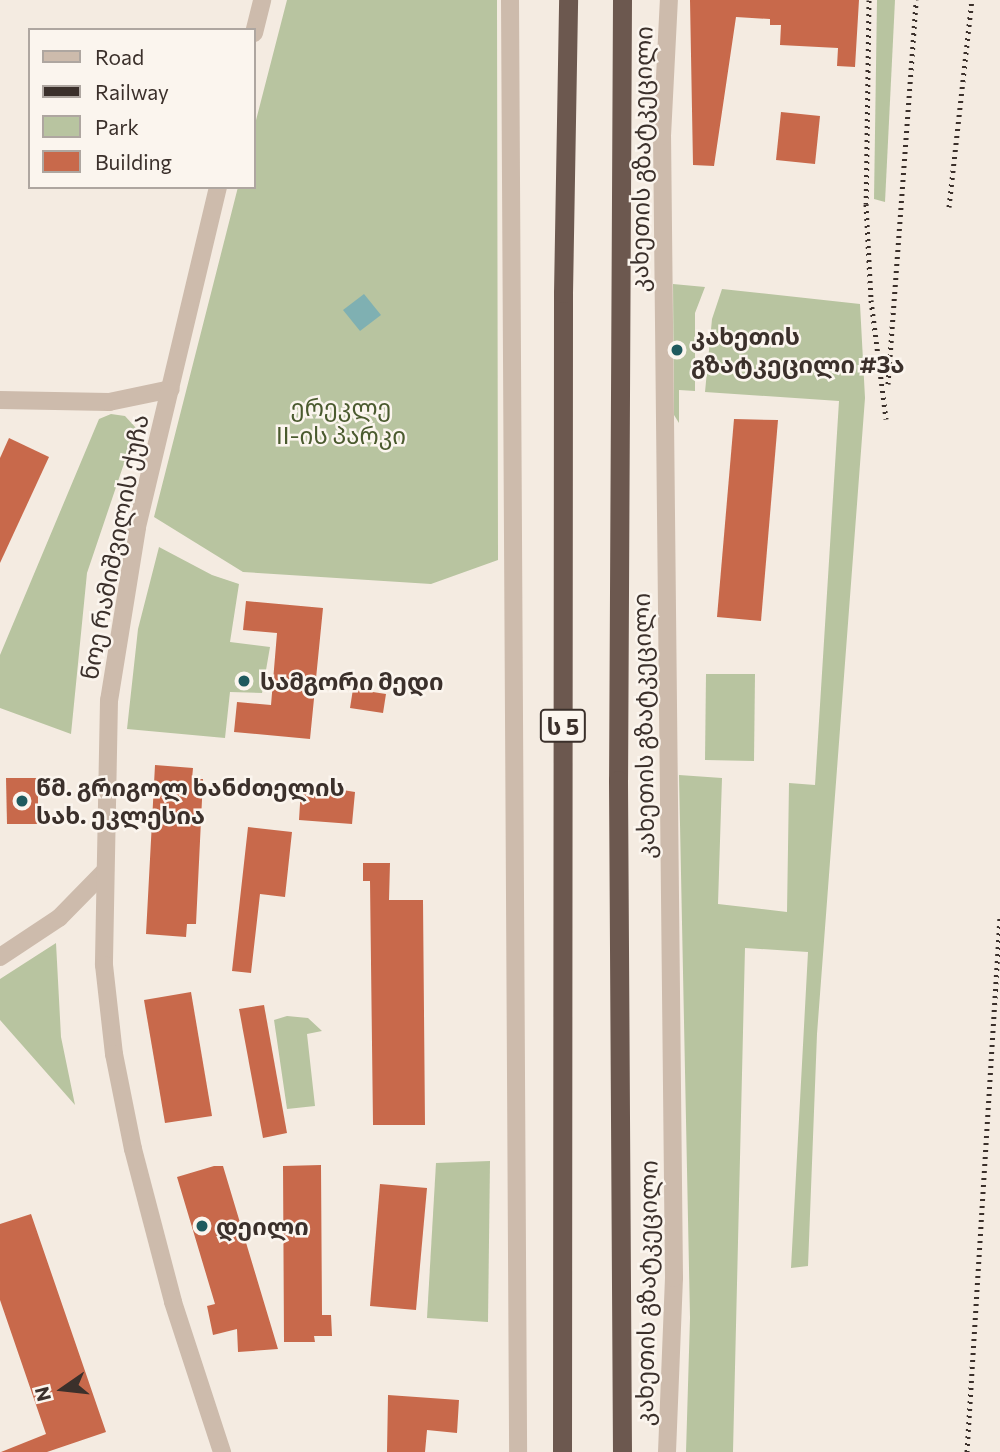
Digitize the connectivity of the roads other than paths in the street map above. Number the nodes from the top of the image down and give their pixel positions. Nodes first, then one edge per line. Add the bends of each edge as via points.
1 (261, 0) edge
2 (510, 0) edge
3 (568, 0) edge
4 (622, 0) edge
5 (669, 0) edge
6 (255, 28) edge
7 (218, 189) edge
8 (171, 389) junction
9 (0, 400) edge
10 (105, 871) junction
11 (0, 957) edge
12 (222, 1452) edge
13 (518, 1452) edge
14 (562, 1452) edge
15 (622, 1452) edge
16 (667, 1452) edge

1 - 6 street
2 - 13 street
3 - 14 highway, ს 5 via 563,307
4 - 15 highway, კახეთის გზატკეცილი / ს 5 via 618,779
5 - 16 street, კახეთის გზატკეცილი via 662,136 674,1278
7 - 8 street, ნოე რამიშვილის ქუჩა
8 - 9 street via 109,402
8 - 10 street, ნოე რამიშვილის ქუჩა via 137,528 109,700
10 - 11 street via 59,918
10 - 12 street, ნოე რამიშვილის ქუჩა via 104,965 114,1054 133,1149 173,1302

